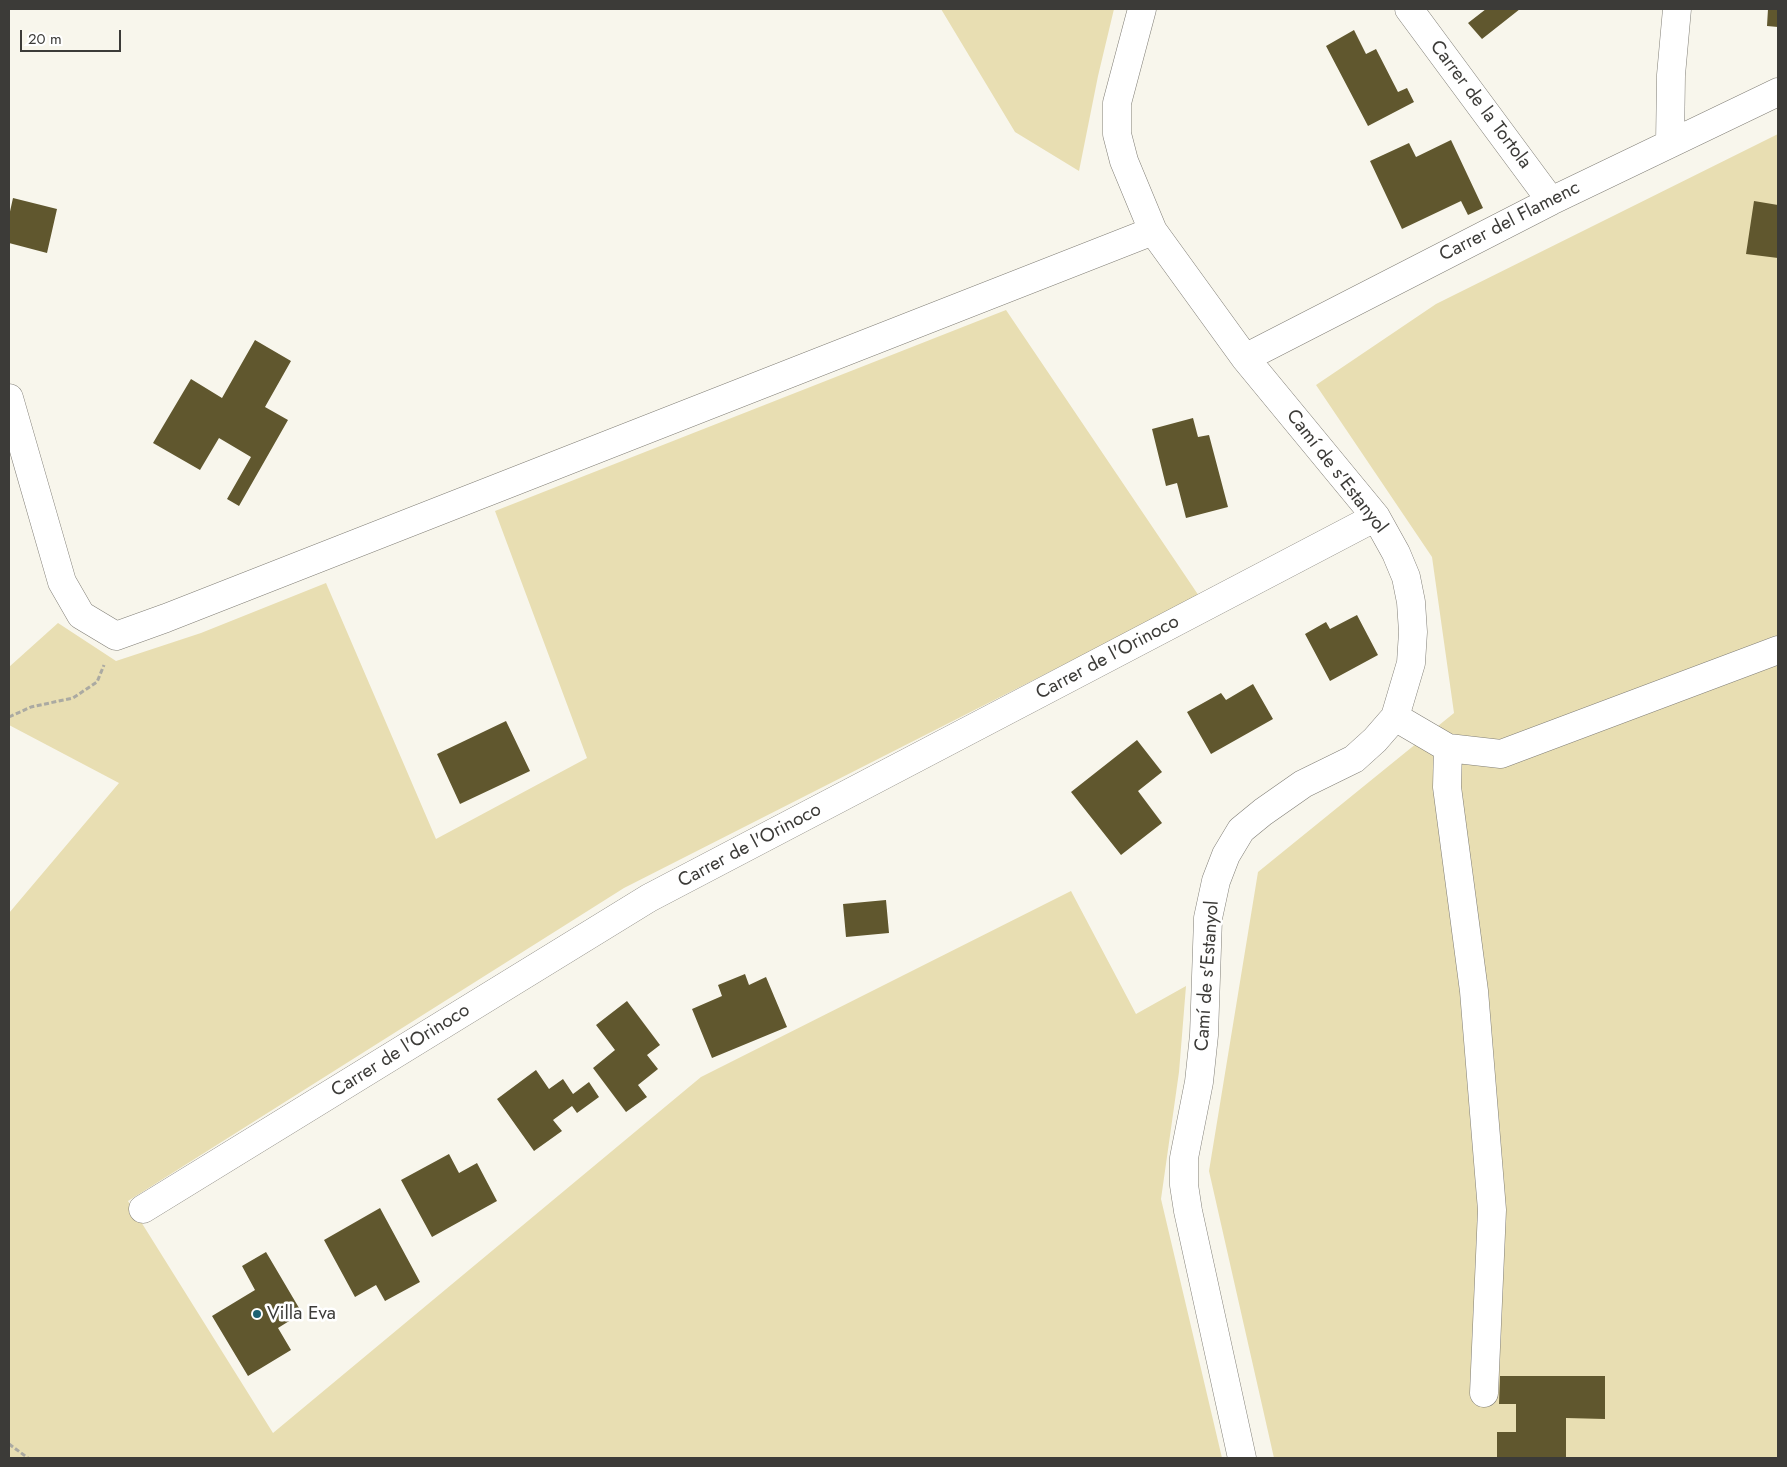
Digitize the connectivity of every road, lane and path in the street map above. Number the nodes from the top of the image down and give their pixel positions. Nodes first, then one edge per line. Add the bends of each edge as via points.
1 (1142, 9) edge
2 (1409, 9) edge
3 (1677, 9) edge
4 (1778, 92) edge
5 (1670, 143) junction
6 (1551, 201) junction
7 (1152, 231) junction
8 (1245, 358) junction
9 (9, 398) edge
10 (1376, 517) junction
11 (116, 636) junction
12 (1778, 650) edge
13 (9, 717) edge
14 (1395, 717) junction
15 (1448, 748) junction
16 (143, 1209) dead end
17 (1484, 1393) dead end
18 (9, 1444) edge
19 (28, 1458) edge
20 (1242, 1458) edge

1 - 7 street, Camí de s'Estanyol via 1116,102 1117,134
2 - 6 street, Carrer de la Tortola
3 - 5 street via 1671,75
4 - 5 street, Carrer del Flamenc
5 - 6 street, Carrer del Flamenc
6 - 8 street, Carrer del Flamenc
7 - 8 street, Camí de s'Estanyol
7 - 11 street
8 - 10 street, Camí de s'Estanyol
9 - 11 street via 62,582 81,615
10 - 14 street, Camí de s'Estanyol via 1406,577 1411,602 1411,663
10 - 16 street, Carrer de l'Orinoco via 650,898
11 - 13 path via 97,682 73,698 31,707
12 - 15 street via 1502,754
14 - 15 street
14 - 20 street, Camí de s'Estanyol via 1354,759 1303,784 1241,830 1216,880 1208,918 1200,1082 1184,1158 1184,1185
15 - 17 street via 1447,787 1474,990 1492,1210
18 - 19 path

